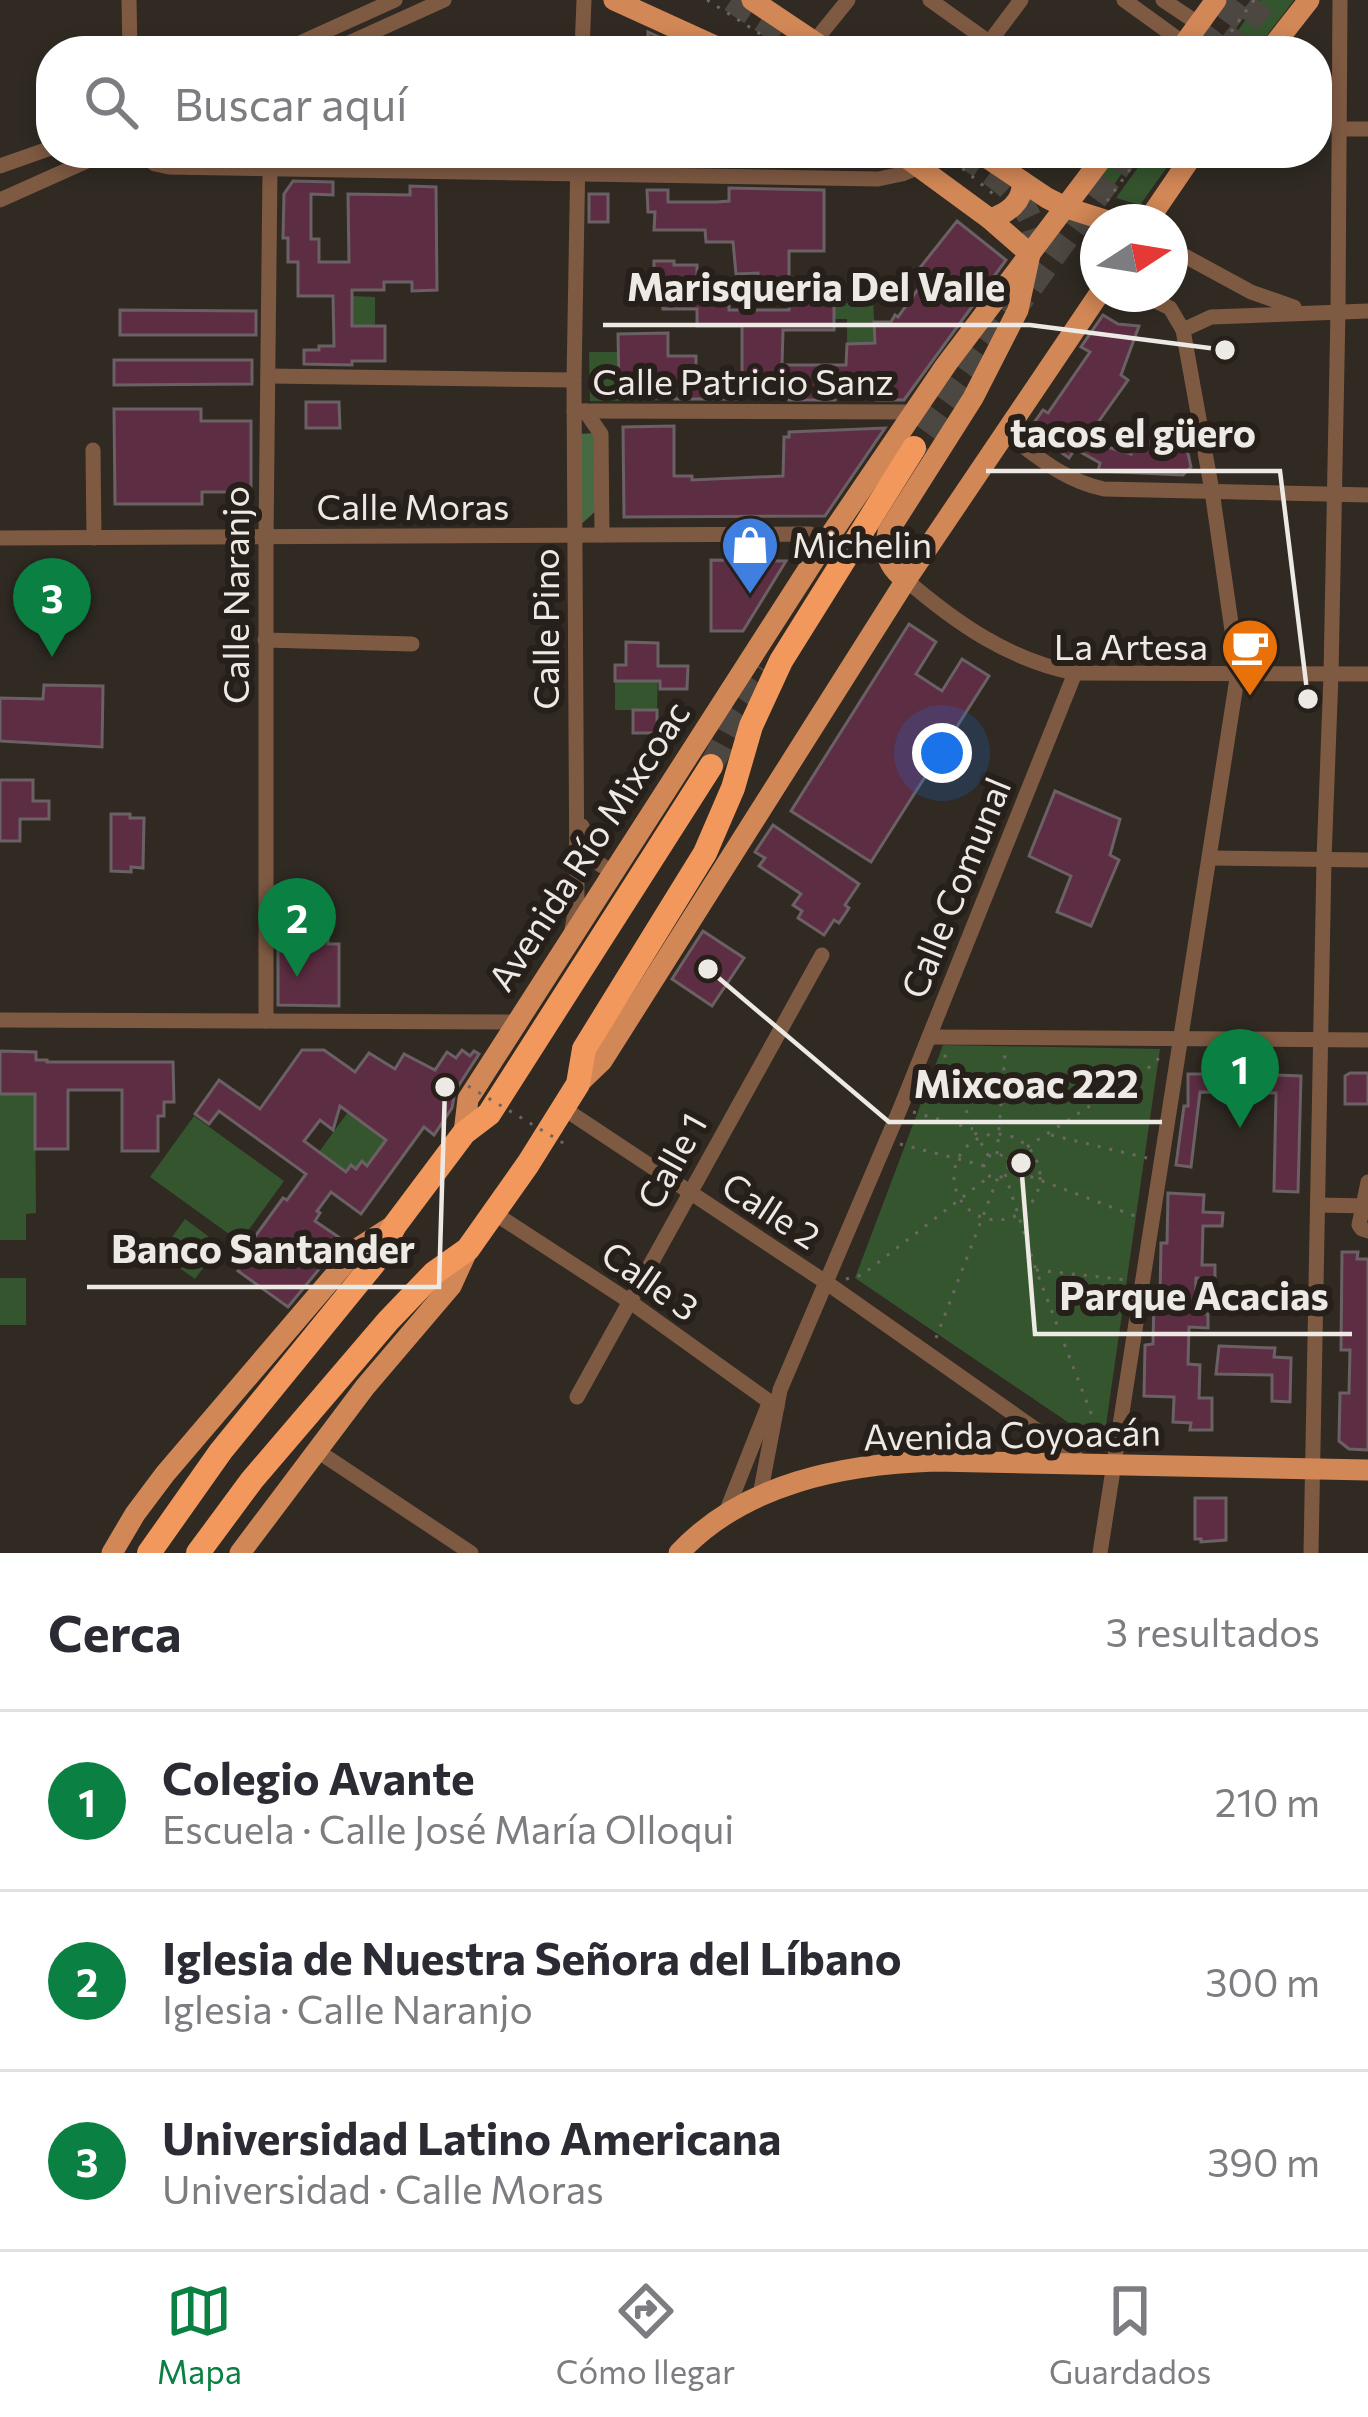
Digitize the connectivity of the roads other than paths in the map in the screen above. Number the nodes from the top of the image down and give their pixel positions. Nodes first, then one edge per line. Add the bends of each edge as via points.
1 (129, 0) edge
2 (395, 0) edge
3 (444, 0) edge
4 (584, 0) edge
5 (614, 0) edge
6 (752, 0) edge
7 (848, 0) edge
8 (930, 0) edge
9 (1021, 0) edge
10 (1124, 0) edge
11 (1163, 0) edge
12 (1216, 0) edge
13 (1309, 0) edge
14 (1340, 0) edge
15 (1198, 25) junction
16 (130, 36) edge
17 (315, 36) edge
18 (364, 36) edge
19 (583, 36) edge
20 (693, 36) edge
21 (806, 36) edge
22 (827, 36) edge
23 (973, 36) edge
24 (994, 36) edge
25 (1168, 36) edge
26 (1190, 36) edge
27 (1281, 36) edge
28 (1338, 129) junction
29 (1368, 129) edge
30 (36, 153) edge
31 (0, 166) edge
32 (71, 168) edge
33 (220, 168) edge
34 (577, 168) edge
35 (916, 168) edge
36 (924, 168) edge
37 (1002, 168) edge
38 (1095, 168) edge
39 (1184, 168) edge
40 (270, 169) junction
41 (577, 176) junction
42 (1022, 182) junction
43 (0, 200) edge
44 (1160, 204) edge
45 (1066, 208) junction
46 (1080, 212) edge
47 (1000, 213) junction
48 (1030, 254) junction
49 (1188, 258) edge
50 (1338, 310) junction
51 (1368, 310) edge
52 (1315, 311) junction
53 (1087, 312) edge
54 (1172, 312) edge
55 (1183, 330) junction
56 (268, 376) junction
57 (574, 380) junction
58 (579, 411) junction
59 (913, 412) junction
60 (1005, 433) junction
61 (914, 448) tunnel mouth
62 (93, 450) dead end
63 (1212, 491) junction
64 (1335, 494) junction
65 (1368, 495) edge
66 (575, 536) junction
67 (602, 536) junction
68 (0, 538) edge
69 (94, 538) junction
70 (266, 538) junction
71 (825, 543) junction
72 (906, 580) junction
73 (265, 640) junction
74 (412, 644) dead end
75 (1238, 672) junction
76 (1075, 673) junction
77 (1368, 674) edge
78 (1331, 675) junction
79 (711, 766) tunnel mouth
80 (577, 805) junction
81 (1210, 858) junction
82 (1324, 859) junction
83 (1368, 860) edge
84 (615, 871) junction
85 (569, 943) junction
86 (823, 955) dead end
87 (0, 1020) edge
88 (266, 1021) junction
89 (519, 1022) junction
90 (928, 1037) junction
91 (1180, 1038) junction
92 (1321, 1040) junction
93 (1368, 1040) edge
94 (578, 1084) junction
95 (563, 1108) junction
96 (464, 1133) junction
97 (1368, 1182) edge
98 (688, 1192) junction
99 (1318, 1205) junction
100 (1365, 1206) edge
101 (494, 1213) junction
102 (395, 1225) junction
103 (1368, 1231) edge
104 (468, 1249) junction
105 (826, 1283) junction
106 (629, 1301) junction
107 (577, 1397) dead end
108 (775, 1400) junction
109 (316, 1450) junction
110 (1085, 1464) junction
111 (1113, 1465) junction
112 (1312, 1468) junction
113 (1368, 1470) edge
114 (760, 1495) junction
115 (724, 1515) junction
116 (112, 1553) edge
117 (149, 1553) edge
118 (198, 1553) edge
119 (240, 1553) edge
120 (471, 1553) edge
121 (679, 1553) edge
122 (1100, 1553) edge
123 (1311, 1553) edge

1 - 16 street
2 - 17 street
3 - 18 street
4 - 19 street
5 - 20 main road
6 - 21 main road
7 - 22 street
8 - 23 street
9 - 24 street
10 - 25 street
11 - 15 street
12 - 15 main road
13 - 27 main road
14 - 28 street
15 - 26 main road
28 - 29 street
28 - 50 street
30 - 31 street
32 - 43 street
33 - 40 street
34 - 41 street, Calle Pino
35 - 41 street via 878,179
36 - 47 main road
37 - 42 main road
38 - 45 main road, Avenida Río Mixcoac
39 - 44 main road
40 - 41 street
40 - 56 street, Calle Naranjo
41 - 57 street, Calle Pino
42 - 45 main road
42 - 47 main road
45 - 46 main road
45 - 48 main road, Avenida Río Mixcoac
47 - 48 main road
48 - 59 main road, Avenida Río Mixcoac
48 - 72 main road via 1018,310 888,532 888,559
49 - 52 street via 1251,292
50 - 51 street
50 - 52 street
50 - 64 street
52 - 55 street via 1211,317
53 - 60 main road
54 - 55 street
55 - 63 street
56 - 57 street
56 - 70 street, Calle Naranjo
57 - 58 street, Calle Pino
58 - 59 street, Calle Patricio Sanz
58 - 66 street, Calle Pino
58 - 67 street, Calle Pino via 602,434
59 - 71 main road, Avenida Río Mixcoac
60 - 63 street via 1081,484
60 - 72 main road
61 - 94 highway via 781,661 705,853 584,1049
62 - 69 street
63 - 64 street
63 - 75 street
64 - 65 street
64 - 78 street
66 - 67 street, Calle Moras
66 - 70 street, Calle Moras
66 - 80 street, Calle Pino
67 - 71 street, Calle Moras via 810,534
68 - 69 street, Calle Moras
69 - 70 street, Calle Moras
70 - 73 street, Calle Naranjo
71 - 84 main road, Avenida Río Mixcoac
72 - 76 street via 986,640
72 - 94 main road via 602,1061
73 - 74 street
73 - 88 street, Calle Naranjo
75 - 76 street
75 - 78 street
75 - 81 street
76 - 90 street, Calle Comunal
77 - 78 street
78 - 82 street
79 - 96 highway via 489,1114
80 - 84 street, Calle Pino via 591,856
80 - 85 street, Calle Pino via 578,902
81 - 82 street
81 - 91 street
82 - 83 street
82 - 92 street
84 - 85 main road, Avenida Río Mixcoac
85 - 89 main road, Avenida Río Mixcoac
86 - 98 street, Calle 1
87 - 88 street
88 - 89 street
89 - 96 main road, Avenida Río Mixcoac via 468,1099
90 - 91 street
90 - 105 street, Calle Comunal
91 - 92 street
91 - 111 street
92 - 93 street
92 - 99 street
94 - 95 highway
95 - 98 street, Calle 2
95 - 101 highway
96 - 102 highway, Avenida Río Mixcoac
97 - 100 street
98 - 105 street, Calle 2
98 - 106 street, Calle 1
99 - 100 street
99 - 112 street
100 - 103 street via 1359,1225
101 - 104 highway
101 - 106 street, Calle 3
102 - 116 main road, Avenida Río Mixcoac via 358,1248 165,1474
102 - 117 highway via 375,1262 220,1451
104 - 109 main road via 451,1286
104 - 118 highway via 388,1321
105 - 108 street, Calle Comunal
105 - 110 street, Calle 2
106 - 107 street, Calle 1
106 - 108 street, Calle 3
108 - 114 street, Calle Comunal
108 - 115 street
109 - 119 main road
109 - 120 street
110 - 111 main road, Avenida Coyoacán
110 - 114 main road, Avenida Coyoacán via 889,1462
111 - 112 main road, Avenida Coyoacán
111 - 122 street
112 - 113 main road, Avenida Coyoacán
112 - 123 street
114 - 115 main road, Avenida Coyoacán
115 - 121 main road, Avenida Coyoacán

